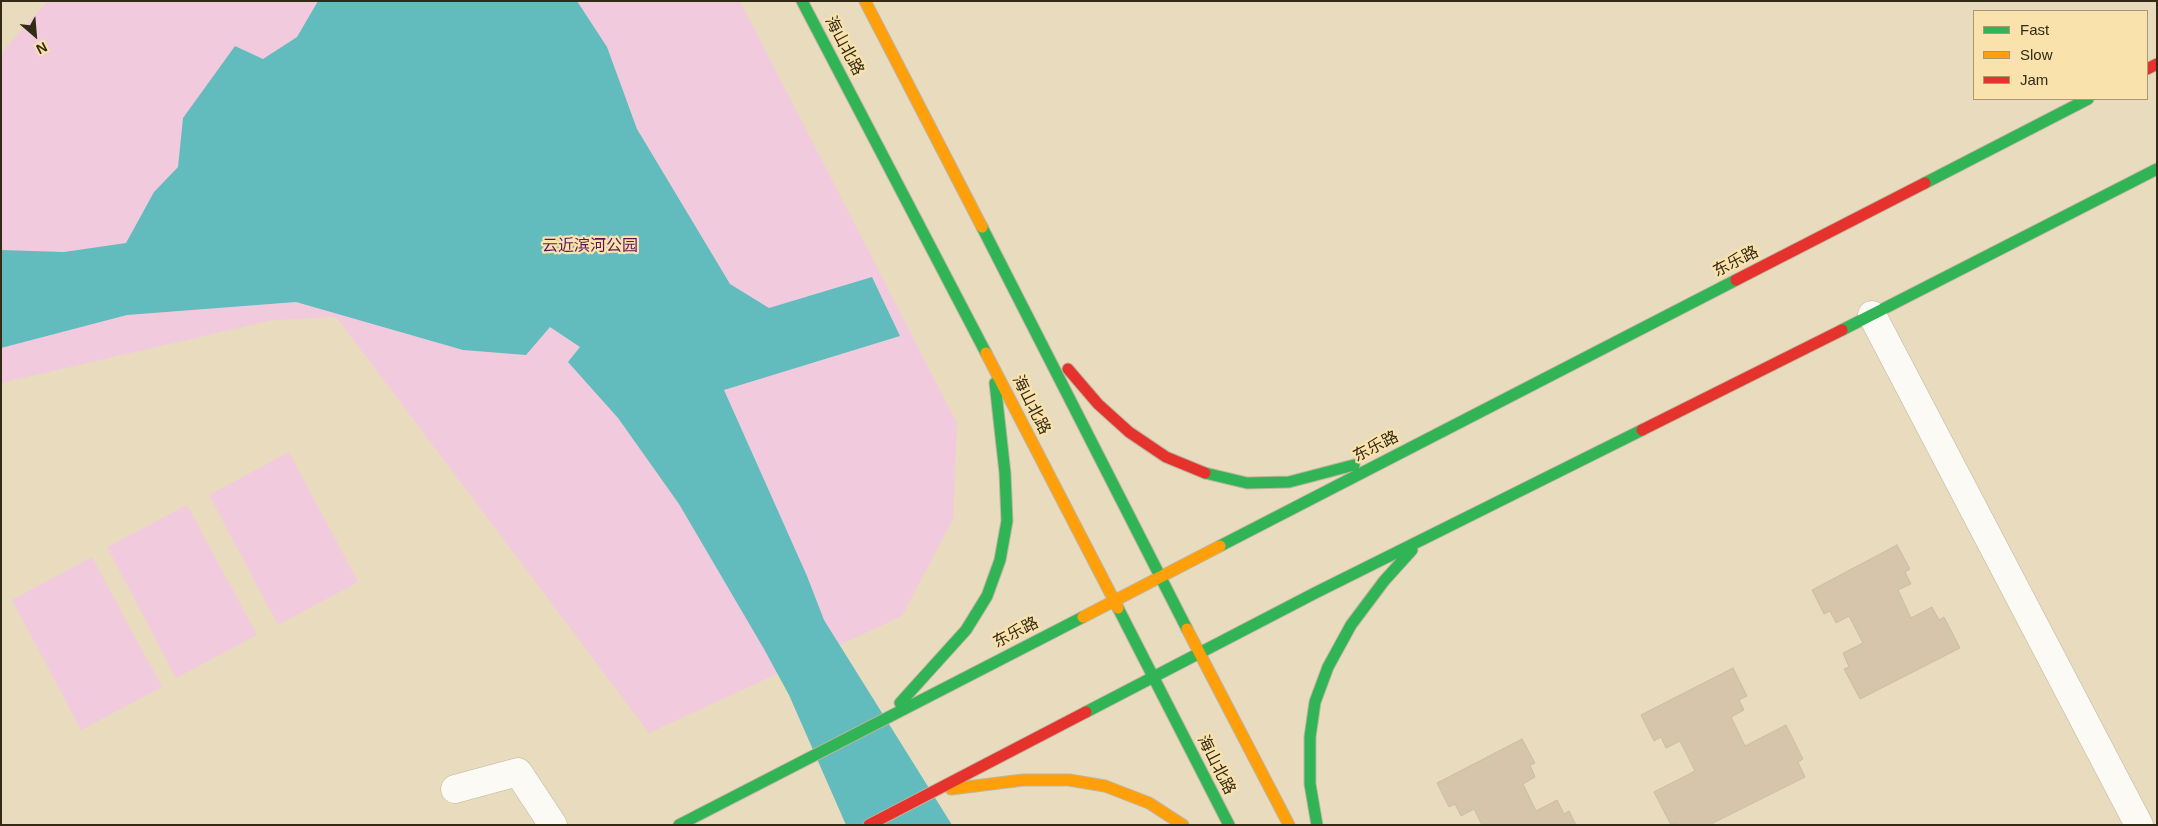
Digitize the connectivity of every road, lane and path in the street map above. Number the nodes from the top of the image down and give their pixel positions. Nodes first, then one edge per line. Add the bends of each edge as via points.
1 (802, 1) edge
2 (865, 1) edge
3 (2086, 100) edge
4 (2157, 169) edge
5 (1872, 315) junction
6 (1040, 338) junction
7 (993, 367) junction
8 (1404, 452) junction
9 (1422, 538) junction
10 (1161, 576) junction
11 (1114, 601) junction
12 (1199, 653) junction
13 (1153, 677) junction
14 (882, 721) junction
15 (456, 789) dead end
16 (935, 790) junction
17 (553, 825) edge
18 (679, 825) edge
19 (870, 825) edge
20 (1183, 825) edge
21 (1228, 825) edge
22 (1289, 825) edge
23 (1317, 825) edge
24 (2139, 825) edge

1 - 7 street, 海山北路
2 - 6 street
3 - 8 street, 东乐路
4 - 5 street
5 - 9 street
5 - 24 street
6 - 8 street via 1098,404 1129,432 1166,456 1207,474 1247,483 1289,482
6 - 10 street
7 - 11 street, 海山北路
7 - 14 street via 1007,521 1000,560 987,596 966,630
8 - 10 street, 东乐路
9 - 12 street
9 - 23 street via 1350,625 1328,667 1315,702 1310,737 1310,784
10 - 11 street, 东乐路
10 - 12 street
11 - 13 street, 海山北路
11 - 14 street, 东乐路
12 - 13 street
12 - 22 street
13 - 16 street
13 - 21 street, 海山北路
14 - 18 street, 东乐路
15 - 17 street via 518,772
16 - 19 street
16 - 20 street via 1023,780 1069,780 1105,786 1149,803

